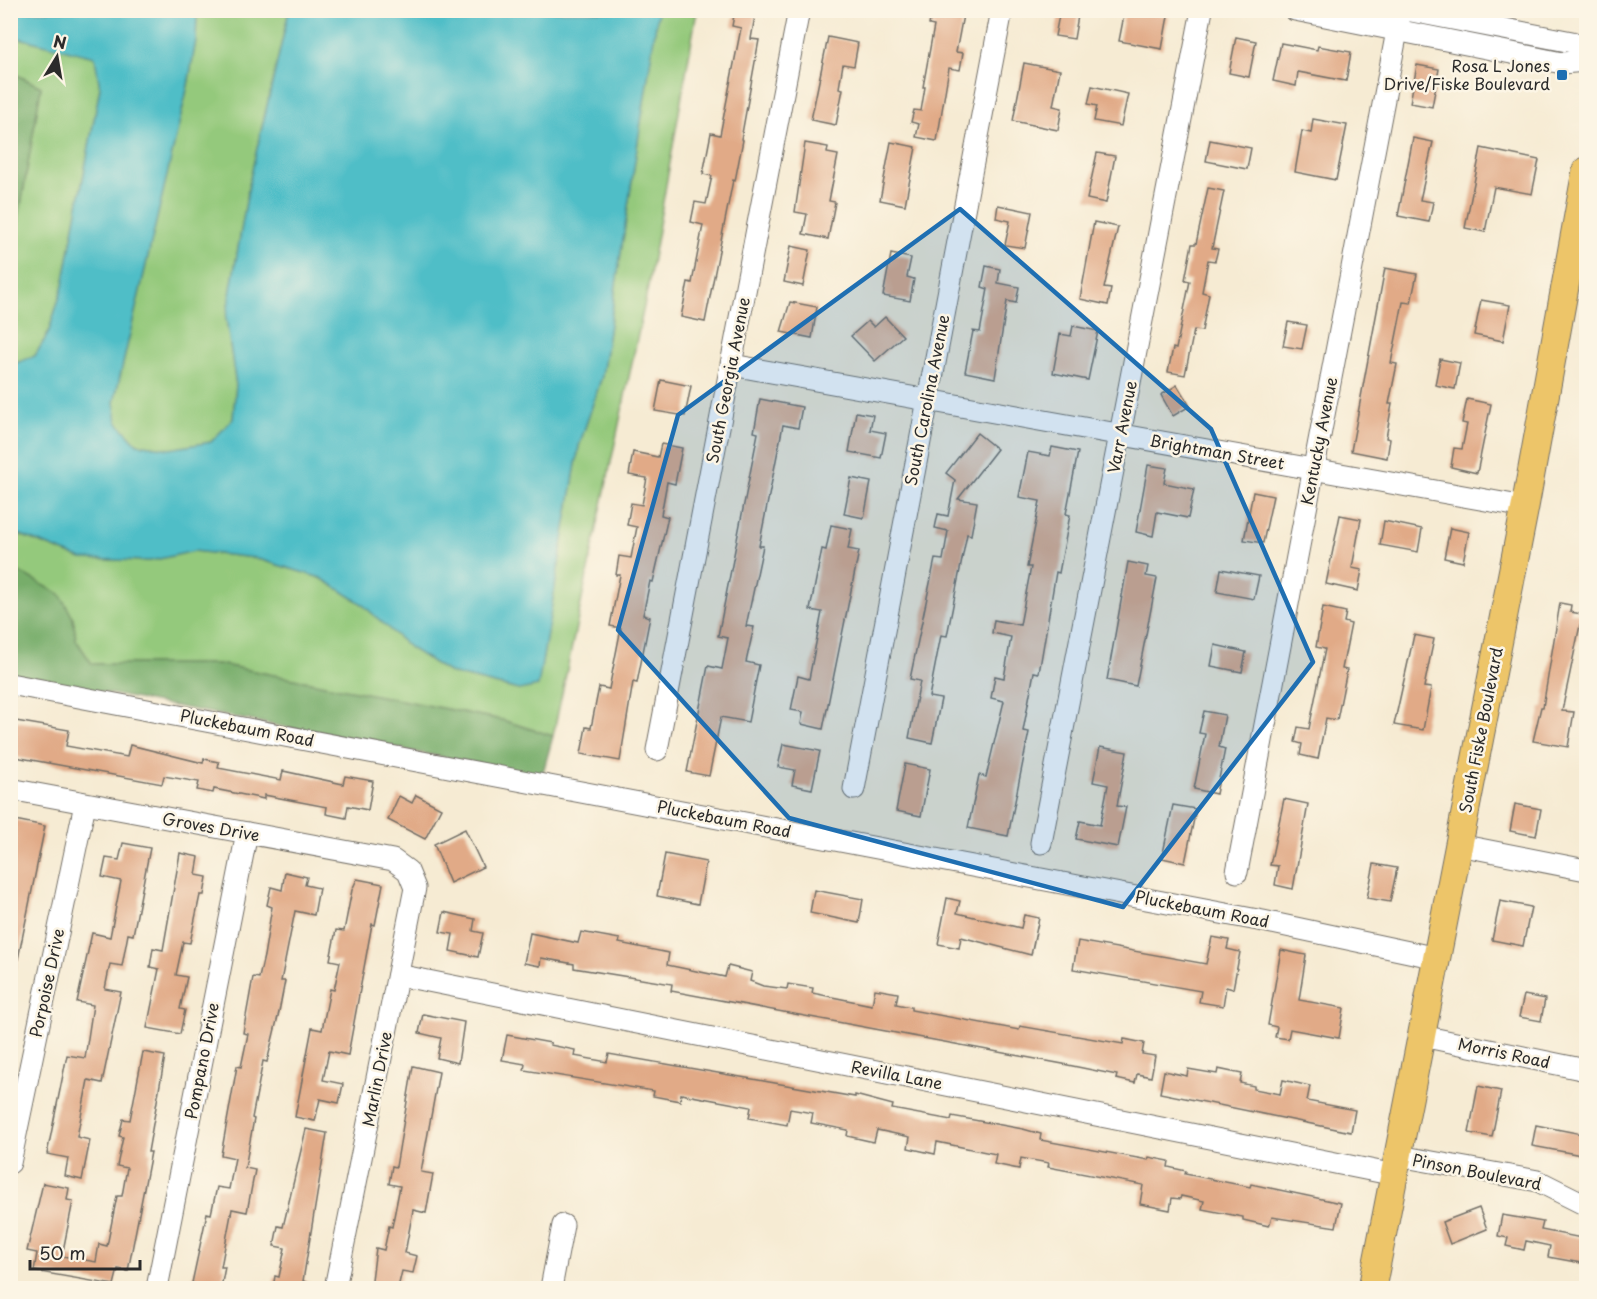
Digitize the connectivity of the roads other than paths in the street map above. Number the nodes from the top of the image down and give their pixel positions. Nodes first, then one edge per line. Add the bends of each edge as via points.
1 (799, 10) edge
2 (1002, 10) edge
3 (1202, 10) edge
4 (1295, 10) edge
5 (1406, 10) edge
6 (1399, 21) edge
7 (1587, 49) edge
8 (1587, 61) edge
9 (1587, 171) edge
10 (1578, 262) edge
11 (732, 365) junction
12 (927, 399) junction
13 (1120, 435) junction
14 (1313, 470) junction
15 (1525, 507) junction
16 (10, 684) edge
17 (657, 750) dead end
18 (10, 789) edge
19 (854, 789) dead end
20 (85, 804) junction
21 (247, 833) junction
22 (1041, 843) dead end
23 (1459, 845) junction
24 (1587, 870) edge
25 (408, 871) joint
26 (1237, 872) dead end
27 (1437, 958) junction
28 (398, 975) junction
29 (1422, 1036) junction
30 (1587, 1070) edge
31 (14, 1122) edge
32 (10, 1163) edge
33 (1397, 1166) junction
34 (1587, 1205) edge
35 (563, 1225) dead end
36 (157, 1288) edge
37 (335, 1288) edge
38 (551, 1288) edge
39 (1372, 1288) edge

1 - 11 street, South Georgia Avenue
2 - 12 street, South Carolina Avenue
3 - 13 street, Varr Avenue
4 - 6 street
5 - 7 street via 1572,42
6 - 8 street via 1562,63
6 - 14 street, Kentucky Avenue
9 - 10 main road, South Fiske Boulevard
10 - 15 main road, South Fiske Boulevard
11 - 12 street, Brightman Street
11 - 17 street, South Georgia Avenue
12 - 13 street, Brightman Street
12 - 19 street, South Carolina Avenue
13 - 14 street, Brightman Street
13 - 22 street, Varr Avenue
14 - 15 street, Brightman Street
14 - 26 street, Kentucky Avenue
15 - 23 main road, South Fiske Boulevard
16 - 27 street, Pluckebaum Road via 1263,921
18 - 20 street, Groves Drive
20 - 21 street, Groves Drive
20 - 31 street, Porpoise Drive
21 - 25 street, Groves Drive via 393,860
21 - 36 street, Pompano Drive
23 - 24 street
23 - 27 main road, South Fiske Boulevard
25 - 28 street, Marlin Drive via 415,888
27 - 29 main road, South Fiske Boulevard
28 - 33 street, Revilla Lane
28 - 37 street, Marlin Drive
29 - 30 street, Morris Road
29 - 33 main road, South Fiske Boulevard
31 - 32 street, Porpoise Drive
33 - 34 street, Pinson Boulevard via 1538,1180
33 - 39 main road, South Fiske Boulevard
35 - 38 street

